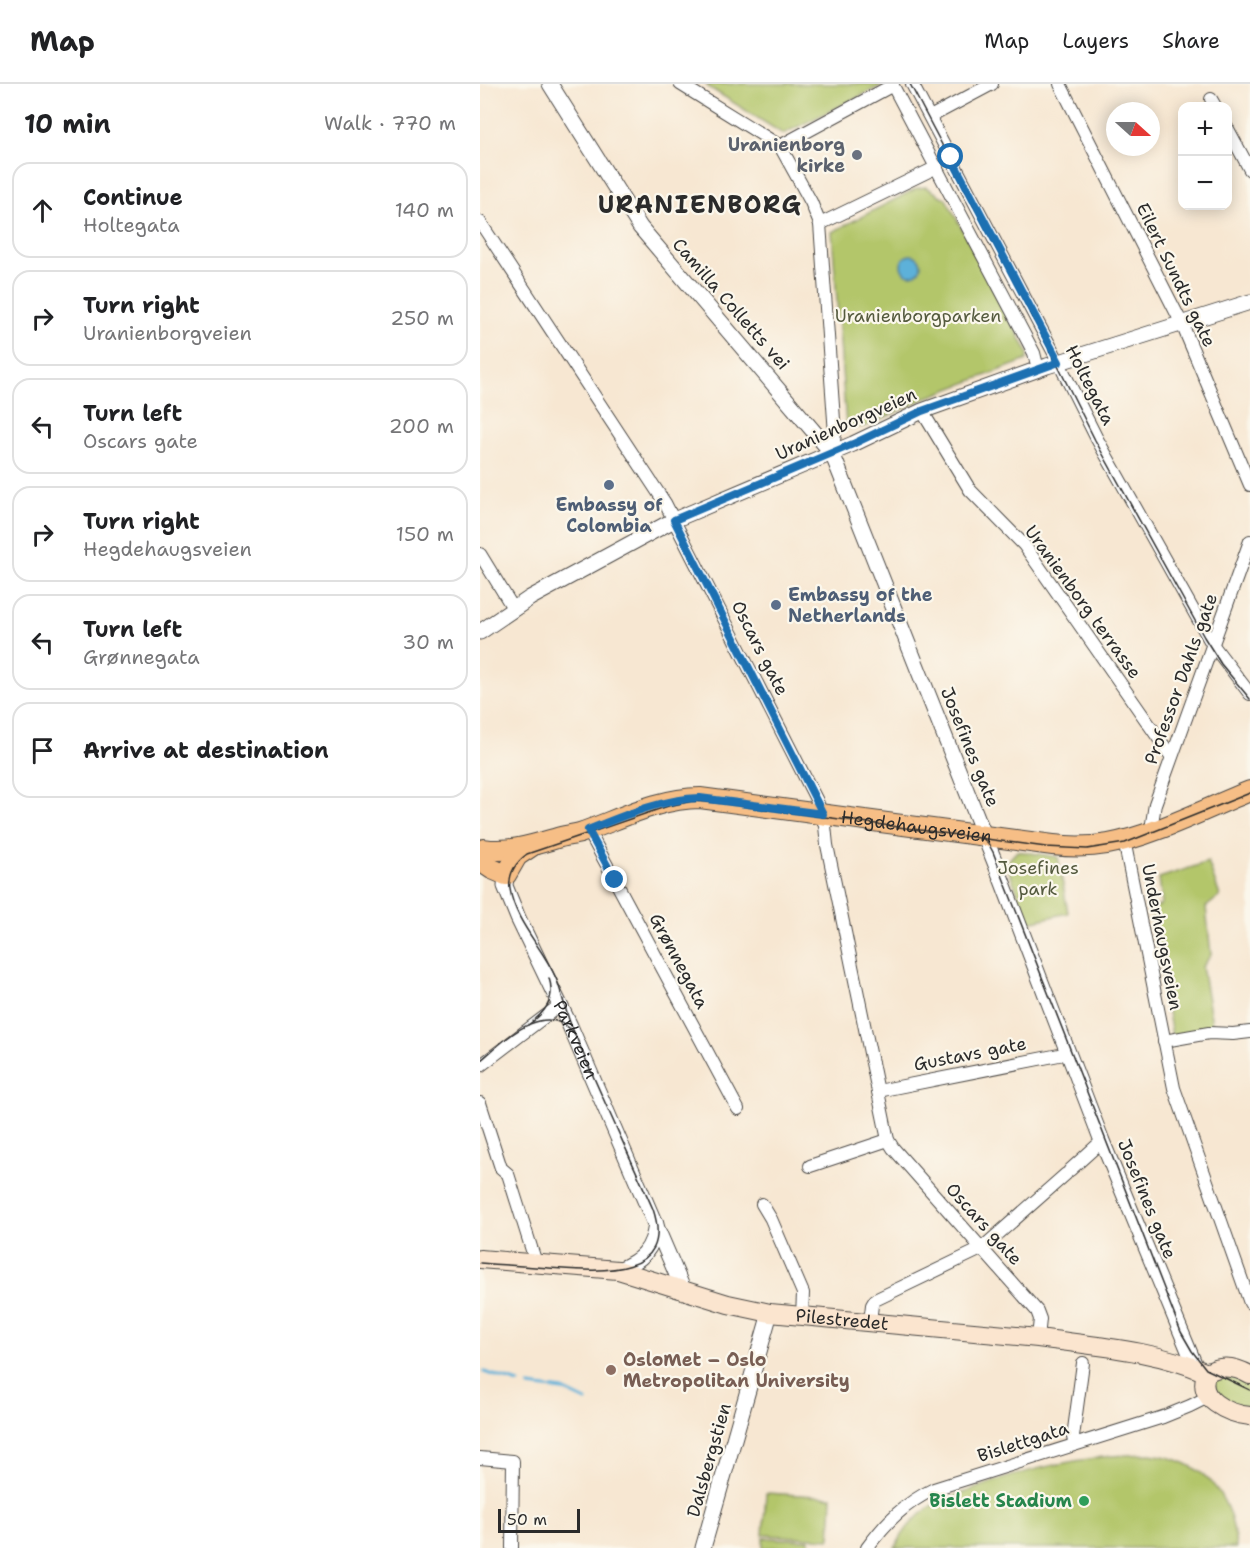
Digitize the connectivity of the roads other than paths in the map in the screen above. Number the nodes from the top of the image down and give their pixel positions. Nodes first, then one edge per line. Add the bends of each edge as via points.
1 (550, 84) edge
2 (680, 84) edge
3 (912, 84) edge
4 (992, 84) edge
5 (1060, 84) edge
6 (893, 85) edge
7 (930, 117) junction
8 (1232, 138) edge
9 (780, 146) junction
10 (937, 167) junction
11 (1250, 170) edge
12 (480, 222) edge
13 (820, 224) junction
14 (1250, 302) edge
15 (1182, 324) junction
16 (1059, 362) junction
17 (1038, 369) junction
18 (922, 411) junction
19 (832, 453) junction
20 (1250, 485) edge
21 (674, 520) junction
22 (1250, 540) edge
23 (480, 554) edge
24 (513, 608) junction
25 (480, 632) edge
26 (1212, 644) junction
27 (1250, 694) edge
28 (1171, 756) junction
29 (1250, 791) edge
30 (823, 814) junction
31 (588, 830) junction
32 (1154, 830) junction
33 (984, 836) junction
34 (1127, 839) junction
35 (532, 846) junction
36 (488, 859) edge
37 (560, 1005) junction
38 (1250, 1032) edge
39 (1164, 1041) junction
40 (1068, 1053) junction
41 (480, 1066) edge
42 (878, 1091) junction
43 (480, 1103) edge
44 (738, 1109) dead end
45 (888, 1140) junction
46 (1102, 1141) junction
47 (810, 1166) dead end
48 (762, 1204) dead end
49 (656, 1224) junction
50 (981, 1249) junction
51 (480, 1259) edge
52 (536, 1263) junction
53 (618, 1270) junction
54 (683, 1289) junction
55 (1250, 1303) edge
56 (770, 1313) junction
57 (802, 1317) junction
58 (870, 1322) junction
59 (1038, 1338) junction
60 (1083, 1363) dead end
61 (1202, 1371) junction
62 (1250, 1375) edge
63 (1208, 1397) junction
64 (1250, 1416) edge
65 (1075, 1444) junction
66 (480, 1458) edge
67 (512, 1548) edge
68 (704, 1548) edge
69 (867, 1548) edge

1 - 19 street, Camilla Colletts vei via 640,227
2 - 9 street
3 - 7 street, Holtegata
4 - 7 street
5 - 15 street, Eilert Sundts gate
6 - 9 street, Holtegata
6 - 10 street, Holtegata
7 - 16 street, Holtegata
8 - 11 street
9 - 13 street
10 - 13 street
10 - 17 street, Holtegata via 1034,353
12 - 21 street, Oscars gate via 666,502
13 - 19 street, Josefines gate via 835,434
14 - 15 street, Uranienborgveien
15 - 16 street, Uranienborgveien
15 - 20 street, Eilert Sundts gate
16 - 17 street, Uranienborgveien
16 - 26 street, Holtegata via 1093,431
17 - 18 street, Uranienborgveien
18 - 19 street, Uranienborgveien
18 - 28 street, Uranienborg terrasse via 970,490 1024,545
19 - 21 street, Uranienborgveien
19 - 33 street, Josefines gate
21 - 24 street, Uranienborgveien
21 - 30 street, Oscars gate
22 - 26 street, Professor Dahls gate
23 - 24 street
24 - 25 street, Uranienborgveien
26 - 27 street, Holtegata
26 - 28 street, Professor Dahls gate
28 - 32 street, Professor Dahls gate via 1153,810
29 - 32 main road, Hegdehaugsveien
30 - 31 main road, Hegdehaugsveien via 688,798
30 - 33 main road, Hegdehaugsveien
30 - 42 street, Oscars gate
31 - 35 main road, Hegdehaugsveien
31 - 44 street, Grønnegata
32 - 34 main road, Hegdehaugsveien
33 - 34 main road, Hegdehaugsveien via 1076,846
33 - 40 street, Josefines gate
34 - 39 street, Underhaugsveien
35 - 36 main road, Hegdehaugsveien via 517,856
35 - 36 main road, Hegdehaugsveien via 496,850
36 - 37 street, Parkveien via 505,886
37 - 41 street
37 - 49 street, Parkveien
38 - 39 street via 1209,1033
39 - 55 street, Underhaugsveien via 1174,1088
40 - 42 street, Gustavs gate
40 - 46 street, Josefines gate
42 - 45 street, Oscars gate
43 - 52 street
45 - 47 street
45 - 50 street, Oscars gate
46 - 50 street
46 - 61 street, Josefines gate
48 - 57 street via 803,1293
49 - 53 street via 646,1253
49 - 54 street, Parkveien
50 - 58 street via 875,1300
50 - 59 street, Oscars gate via 1037,1311
51 - 52 main road, Pilestredet
52 - 53 main road, Pilestredet
53 - 54 main road, Pilestredet
54 - 56 main road, Pilestredet
56 - 57 main road, Pilestredet
56 - 68 street, Dalsbergstien
57 - 58 main road, Pilestredet
58 - 59 main road, Pilestredet
59 - 61 main road, Pilestredet via 1157,1356
60 - 65 street
61 - 62 main road via 1227,1368
61 - 63 main road
63 - 64 main road via 1227,1409
63 - 65 street, Bislettgata via 1163,1417
65 - 69 street, Bislettgata via 922,1495 889,1520
66 - 67 street via 513,1461

